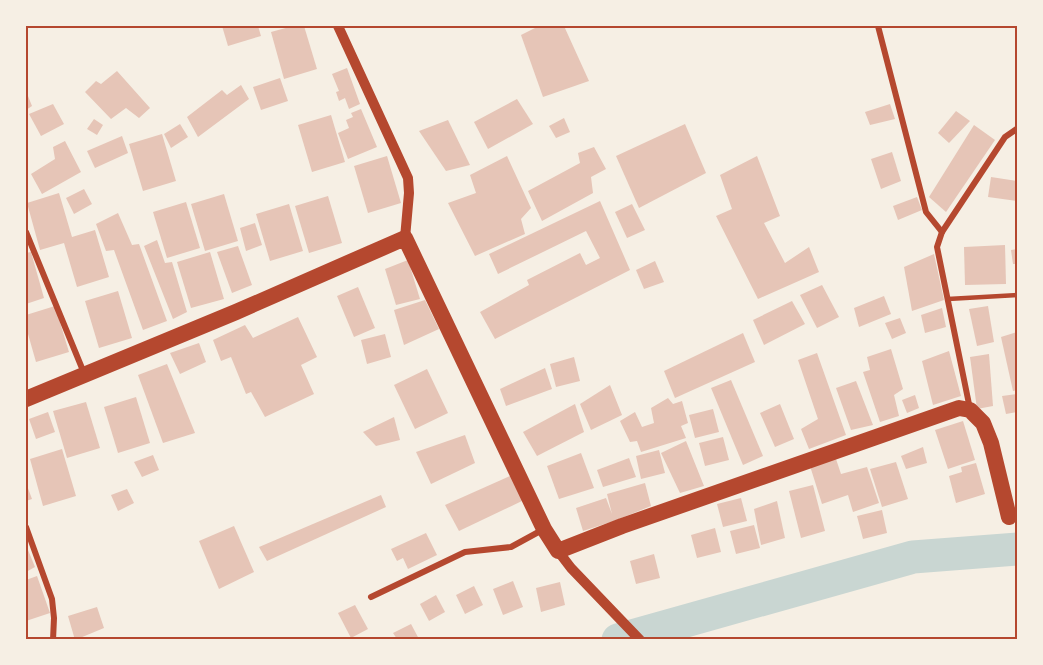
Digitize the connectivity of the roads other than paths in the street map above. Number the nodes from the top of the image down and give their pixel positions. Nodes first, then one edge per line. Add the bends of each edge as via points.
1 (338, 26) edge
2 (878, 26) edge
3 (1017, 128) edge
4 (26, 232) edge
5 (942, 232) junction
6 (405, 238) junction
7 (1017, 295) edge
8 (948, 300) junction
9 (85, 375) junction
10 (26, 399) edge
11 (970, 410) junction
12 (1009, 517) dead end
13 (26, 526) edge
14 (544, 529) junction
15 (558, 551) junction
16 (371, 597) dead end
17 (53, 639) edge
18 (640, 639) edge

1 - 6 street via 408,178
2 - 5 street via 926,212
3 - 5 street via 1005,137
4 - 9 street
5 - 8 street via 938,247
6 - 9 highway
6 - 14 highway
7 - 8 lane
8 - 11 street
9 - 10 highway
11 - 12 highway via 983,423 991,443
11 - 15 highway via 959,408
13 - 17 street via 52,599
14 - 15 highway
14 - 16 street via 511,548 465,552
15 - 18 street

